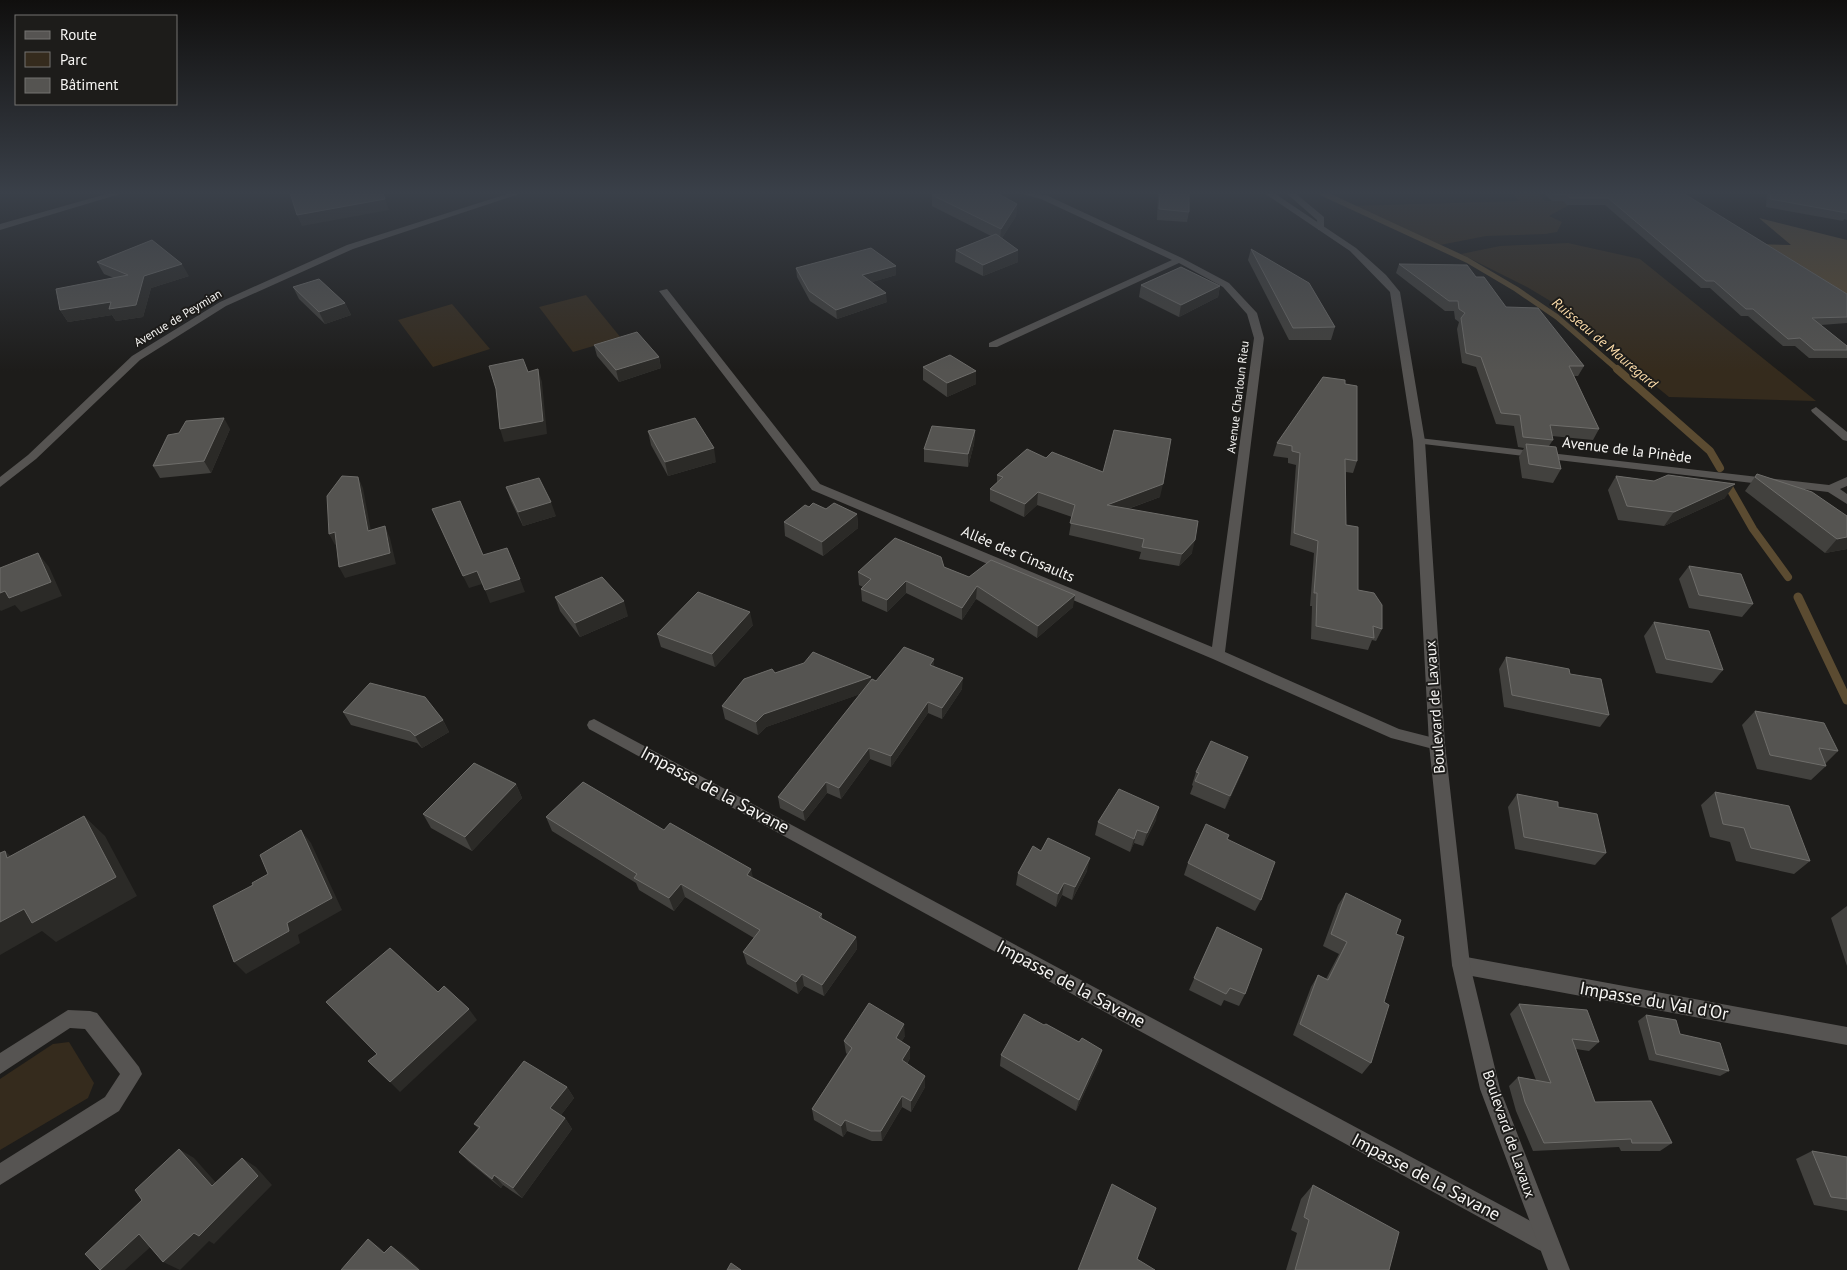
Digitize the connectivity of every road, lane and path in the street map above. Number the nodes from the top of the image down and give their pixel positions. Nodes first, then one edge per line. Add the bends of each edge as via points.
1 (337, 252) edge
2 (1162, 252) edge
3 (1353, 252) edge
4 (1179, 260) junction
5 (664, 291) dead end
6 (993, 345) dead end
7 (1816, 410) dead end
8 (1847, 438) edge
9 (1419, 440) junction
10 (1847, 480) edge
11 (0, 483) edge
12 (1831, 489) junction
13 (1847, 500) edge
14 (1218, 655) junction
15 (594, 725) dead end
16 (1436, 744) junction
17 (1461, 965) junction
18 (1847, 1036) edge
19 (0, 1064) edge
20 (0, 1175) edge
21 (1547, 1242) junction
22 (1559, 1270) edge

1 - 11 street, Avenue de Peymian via 223,304 136,358 32,457
2 - 4 street, Avenue Charloun Rieu
3 - 9 street, Boulevard de Lavaux via 1381,273 1395,292
4 - 6 street
4 - 14 street, Avenue Charloun Rieu via 1226,285 1252,313 1259,338
5 - 14 street, Allée des Cinsaults via 816,487
7 - 8 street
9 - 12 street, Avenue de la Pinède
9 - 16 street, Boulevard de Lavaux
10 - 12 street
12 - 13 street, Avenue de la Pinède
14 - 16 street, Allée des Cinsaults via 1396,734
15 - 21 street, Impasse de la Savane
16 - 17 street, Boulevard de Lavaux
17 - 18 street, Impasse du Val d'Or
17 - 21 street, Boulevard de Lavaux via 1490,1088
19 - 20 street via 68,1019 90,1020 132,1074 112,1104
21 - 22 street, Boulevard de Lavaux

